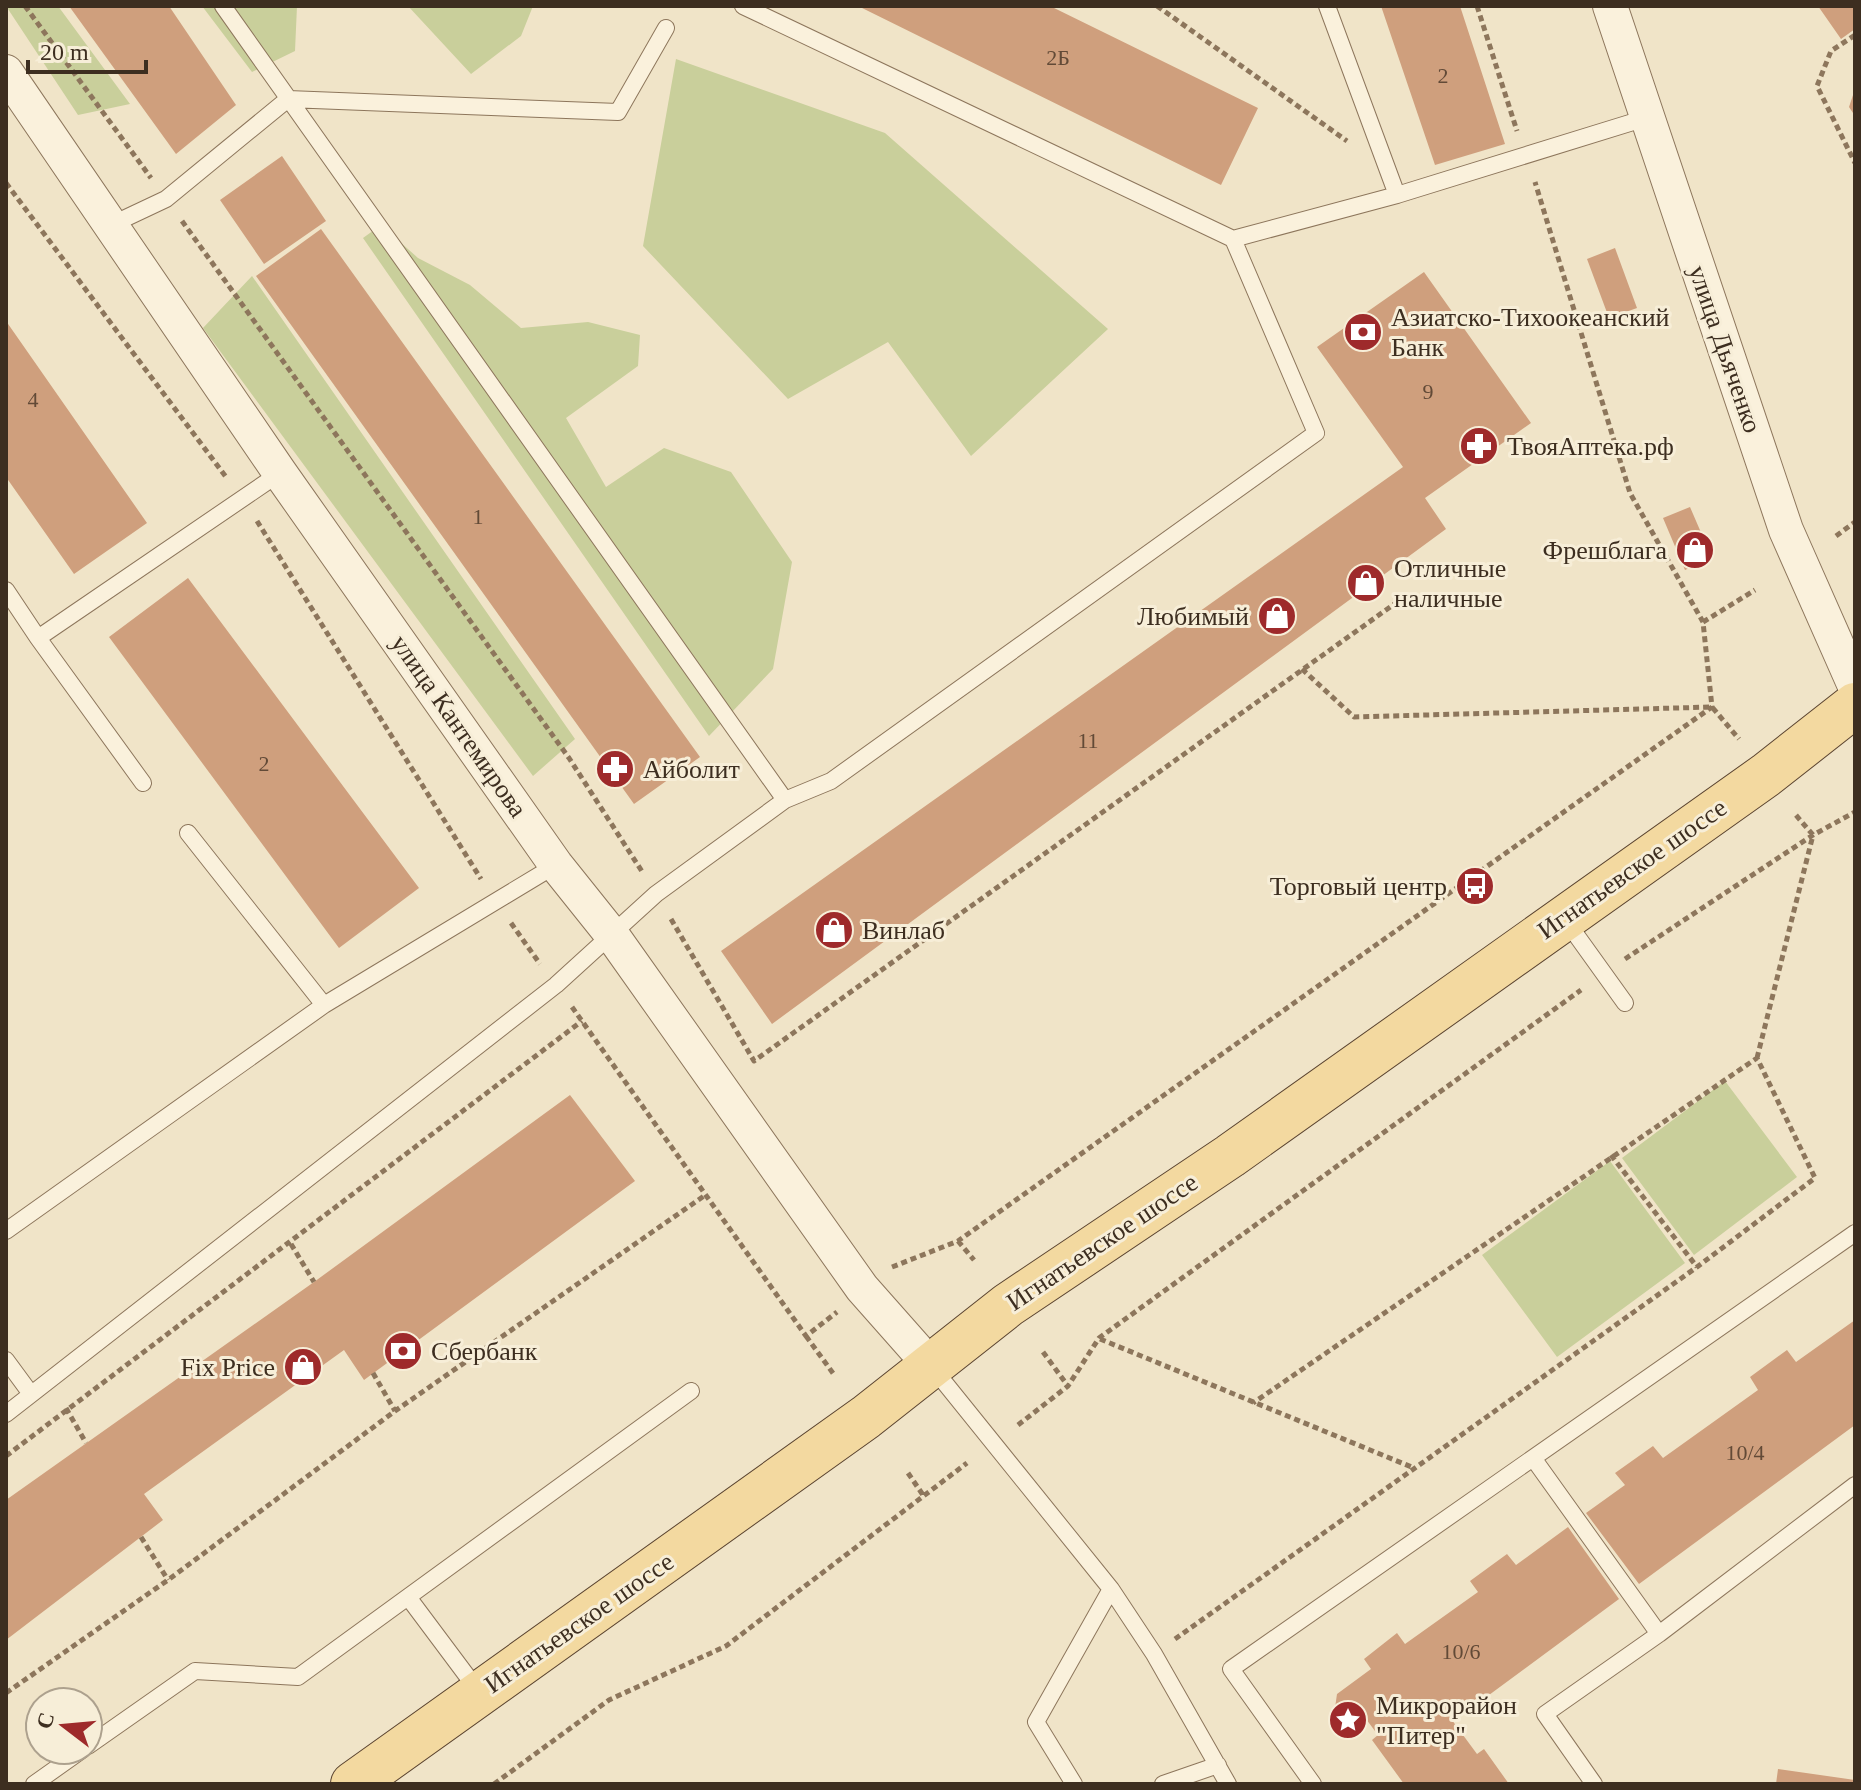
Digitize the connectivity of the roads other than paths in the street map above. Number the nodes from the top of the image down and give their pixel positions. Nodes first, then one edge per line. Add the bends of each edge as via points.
1 (223, 6) edge
2 (743, 6) edge
3 (1327, 6) edge
4 (1610, 6) edge
5 (666, 28) dead end
6 (6, 72) edge
7 (288, 99) junction
8 (1646, 118) junction
9 (1397, 195) junction
10 (113, 224) junction
11 (1233, 239) junction
12 (280, 473) junction
13 (6, 590) edge
14 (38, 638) junction
15 (1855, 686) edge
16 (1855, 705) edge
17 (143, 783) dead end
18 (785, 800) junction
19 (188, 833) dead end
20 (556, 865) junction
21 (1564, 917) junction
22 (612, 935) junction
23 (1625, 1003) dead end
24 (324, 1005) junction
25 (6, 1231) edge
26 (1855, 1233) edge
27 (6, 1360) edge
28 (931, 1366) junction
29 (691, 1391) dead end
30 (31, 1394) junction
31 (6, 1414) edge
32 (1533, 1458) junction
33 (1855, 1485) edge
34 (1111, 1589) junction
35 (408, 1597) junction
36 (1659, 1634) junction
37 (480, 1693) junction
38 (104, 1735) edge
39 (1218, 1765) junction
40 (59, 1766) edge
41 (34, 1784) edge
42 (353, 1784) edge
43 (1074, 1784) edge
44 (1163, 1784) edge
45 (1228, 1784) edge
46 (1313, 1784) edge
47 (1594, 1784) edge

1 - 7 lane
2 - 11 lane
3 - 9 lane
4 - 8 street, улица Дьяченко
5 - 7 lane via 618,112
6 - 10 street, улица Кантемирова
7 - 10 lane via 166,199
7 - 18 lane
8 - 9 lane
8 - 15 street, улица Дьяченко via 1786,530
9 - 11 lane
10 - 12 street, улица Кантемирова
11 - 18 lane via 1316,433 831,781
12 - 14 lane
12 - 20 street, улица Кантемирова
13 - 14 lane
14 - 17 lane
16 - 21 main road, Игнатьевское шоссе via 1766,775
18 - 22 lane via 656,894
19 - 24 lane
20 - 22 street, улица Кантемирова
20 - 24 lane
21 - 23 lane
21 - 28 main road, Игнатьевское шоссе via 1230,1156 1008,1305
22 - 28 street, улица Кантемирова via 862,1288
22 - 30 lane via 556,985
24 - 25 lane
26 - 32 lane
27 - 30 lane
28 - 34 lane
28 - 37 main road, Игнатьевское шоссе
29 - 35 lane
30 - 31 lane
32 - 36 lane
32 - 46 lane via 1231,1669
33 - 36 lane
34 - 39 lane
34 - 43 lane via 1036,1722
35 - 37 lane
35 - 38 lane via 298,1677 195,1671
36 - 47 lane via 1545,1714
37 - 42 main road, Игнатьевское шоссе
39 - 44 lane
39 - 45 lane
40 - 41 lane

